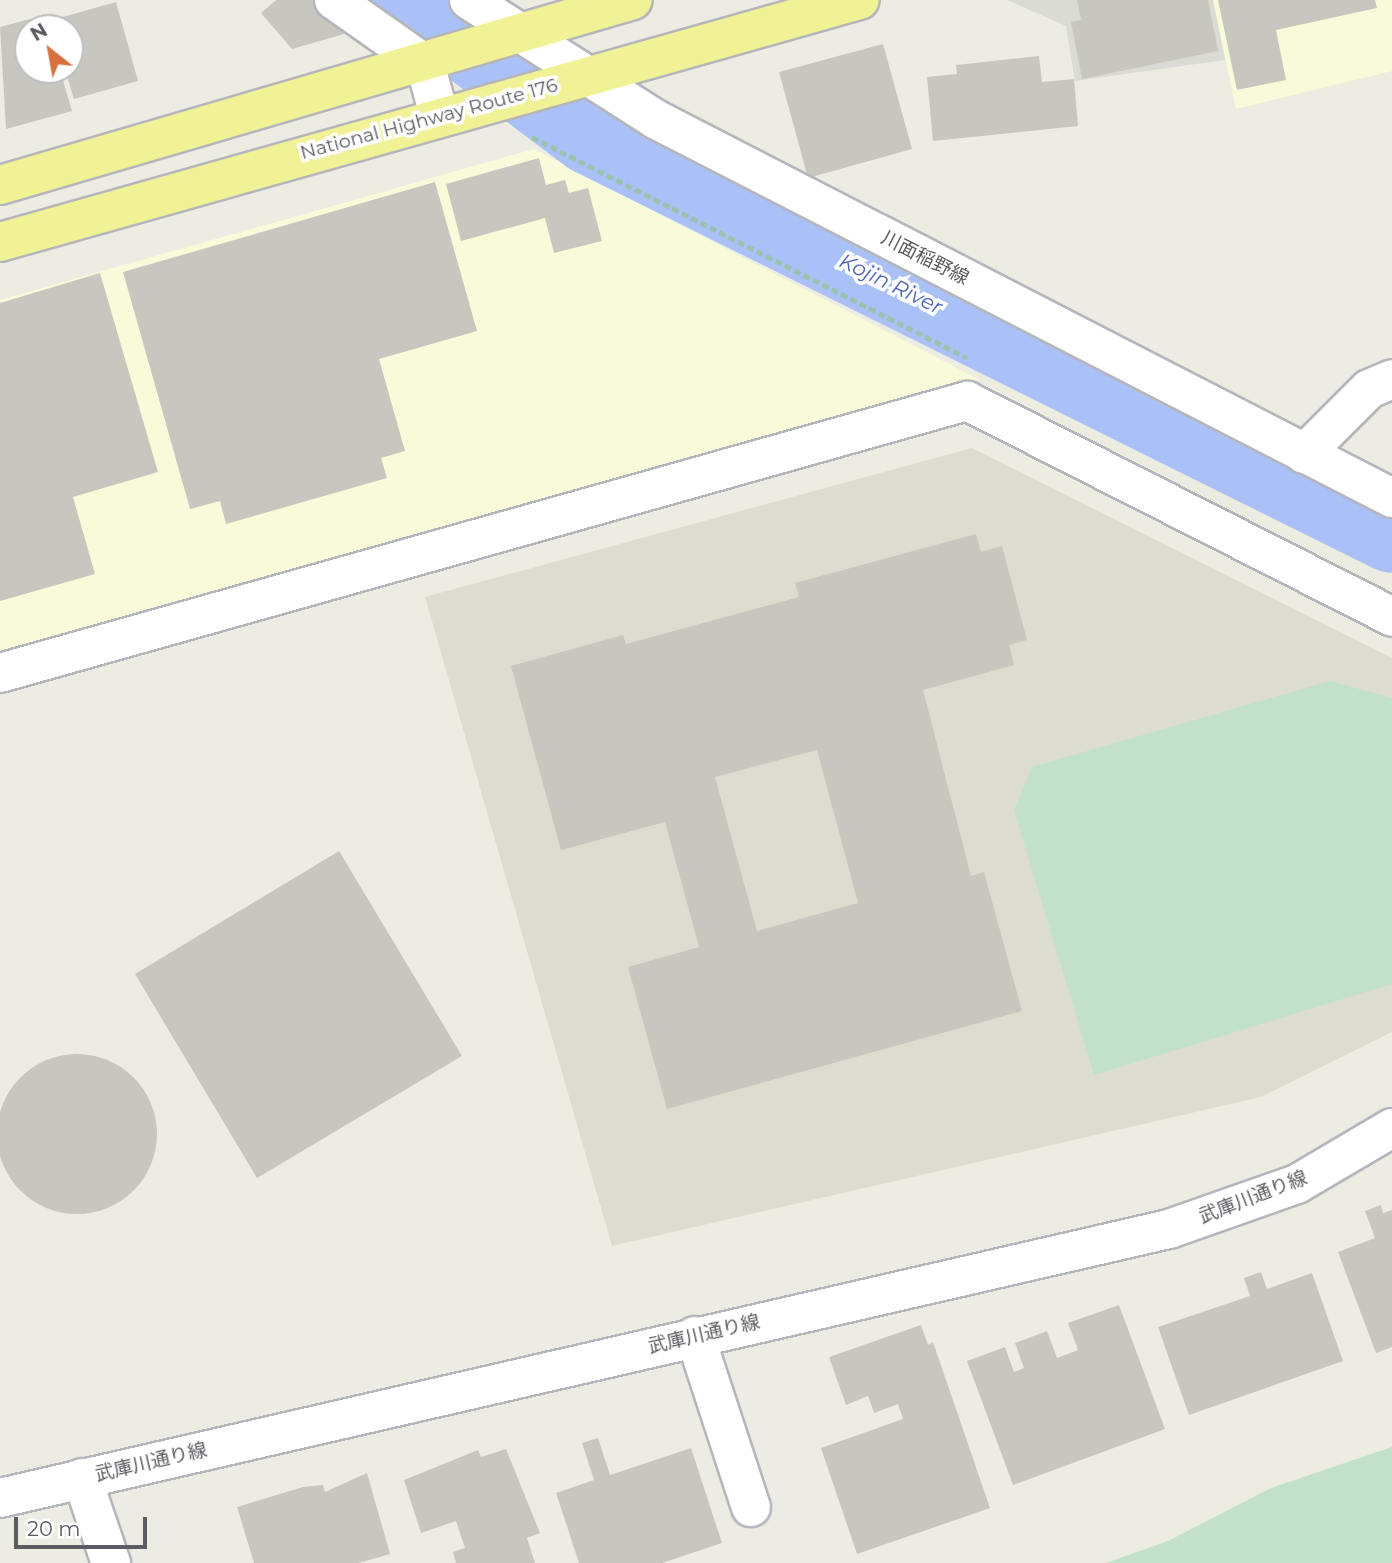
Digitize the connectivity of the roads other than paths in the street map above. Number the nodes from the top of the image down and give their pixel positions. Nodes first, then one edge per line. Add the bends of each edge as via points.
1 (334, 0) edge
2 (365, 0) edge
3 (470, 0) edge
4 (860, 0) edge
5 (608, 3) edge
6 (518, 37) junction
7 (390, 39) junction
8 (437, 61) junction
9 (582, 78) junction
10 (439, 114) junction
11 (0, 185) edge
12 (0, 242) edge
13 (1392, 379) edge
14 (1304, 454) junction
15 (1392, 498) edge
16 (1392, 618) edge
17 (0, 673) edge
18 (1392, 1128) edge
19 (695, 1336) junction
20 (82, 1478) junction
21 (0, 1498) edge
22 (751, 1507) dead end
23 (111, 1563) edge

1 - 7 street
2 - 7 street
3 - 6 street, 川面稲野線
4 - 9 highway, National Highway Route 176
5 - 6 highway
6 - 8 highway
6 - 9 street, 川面稲野線
7 - 8 street
8 - 10 street
8 - 11 highway
9 - 10 highway, National Highway Route 176
9 - 14 street, 川面稲野線
10 - 12 highway, National Highway Route 176
13 - 14 street via 1368,389
14 - 15 street, 川面稲野線
16 - 17 street via 967,401
18 - 19 street, 武庫川通り線 via 1297,1184 1169,1229
19 - 20 street, 武庫川通り線
19 - 22 street
20 - 21 street, 武庫川通り線
20 - 23 street

